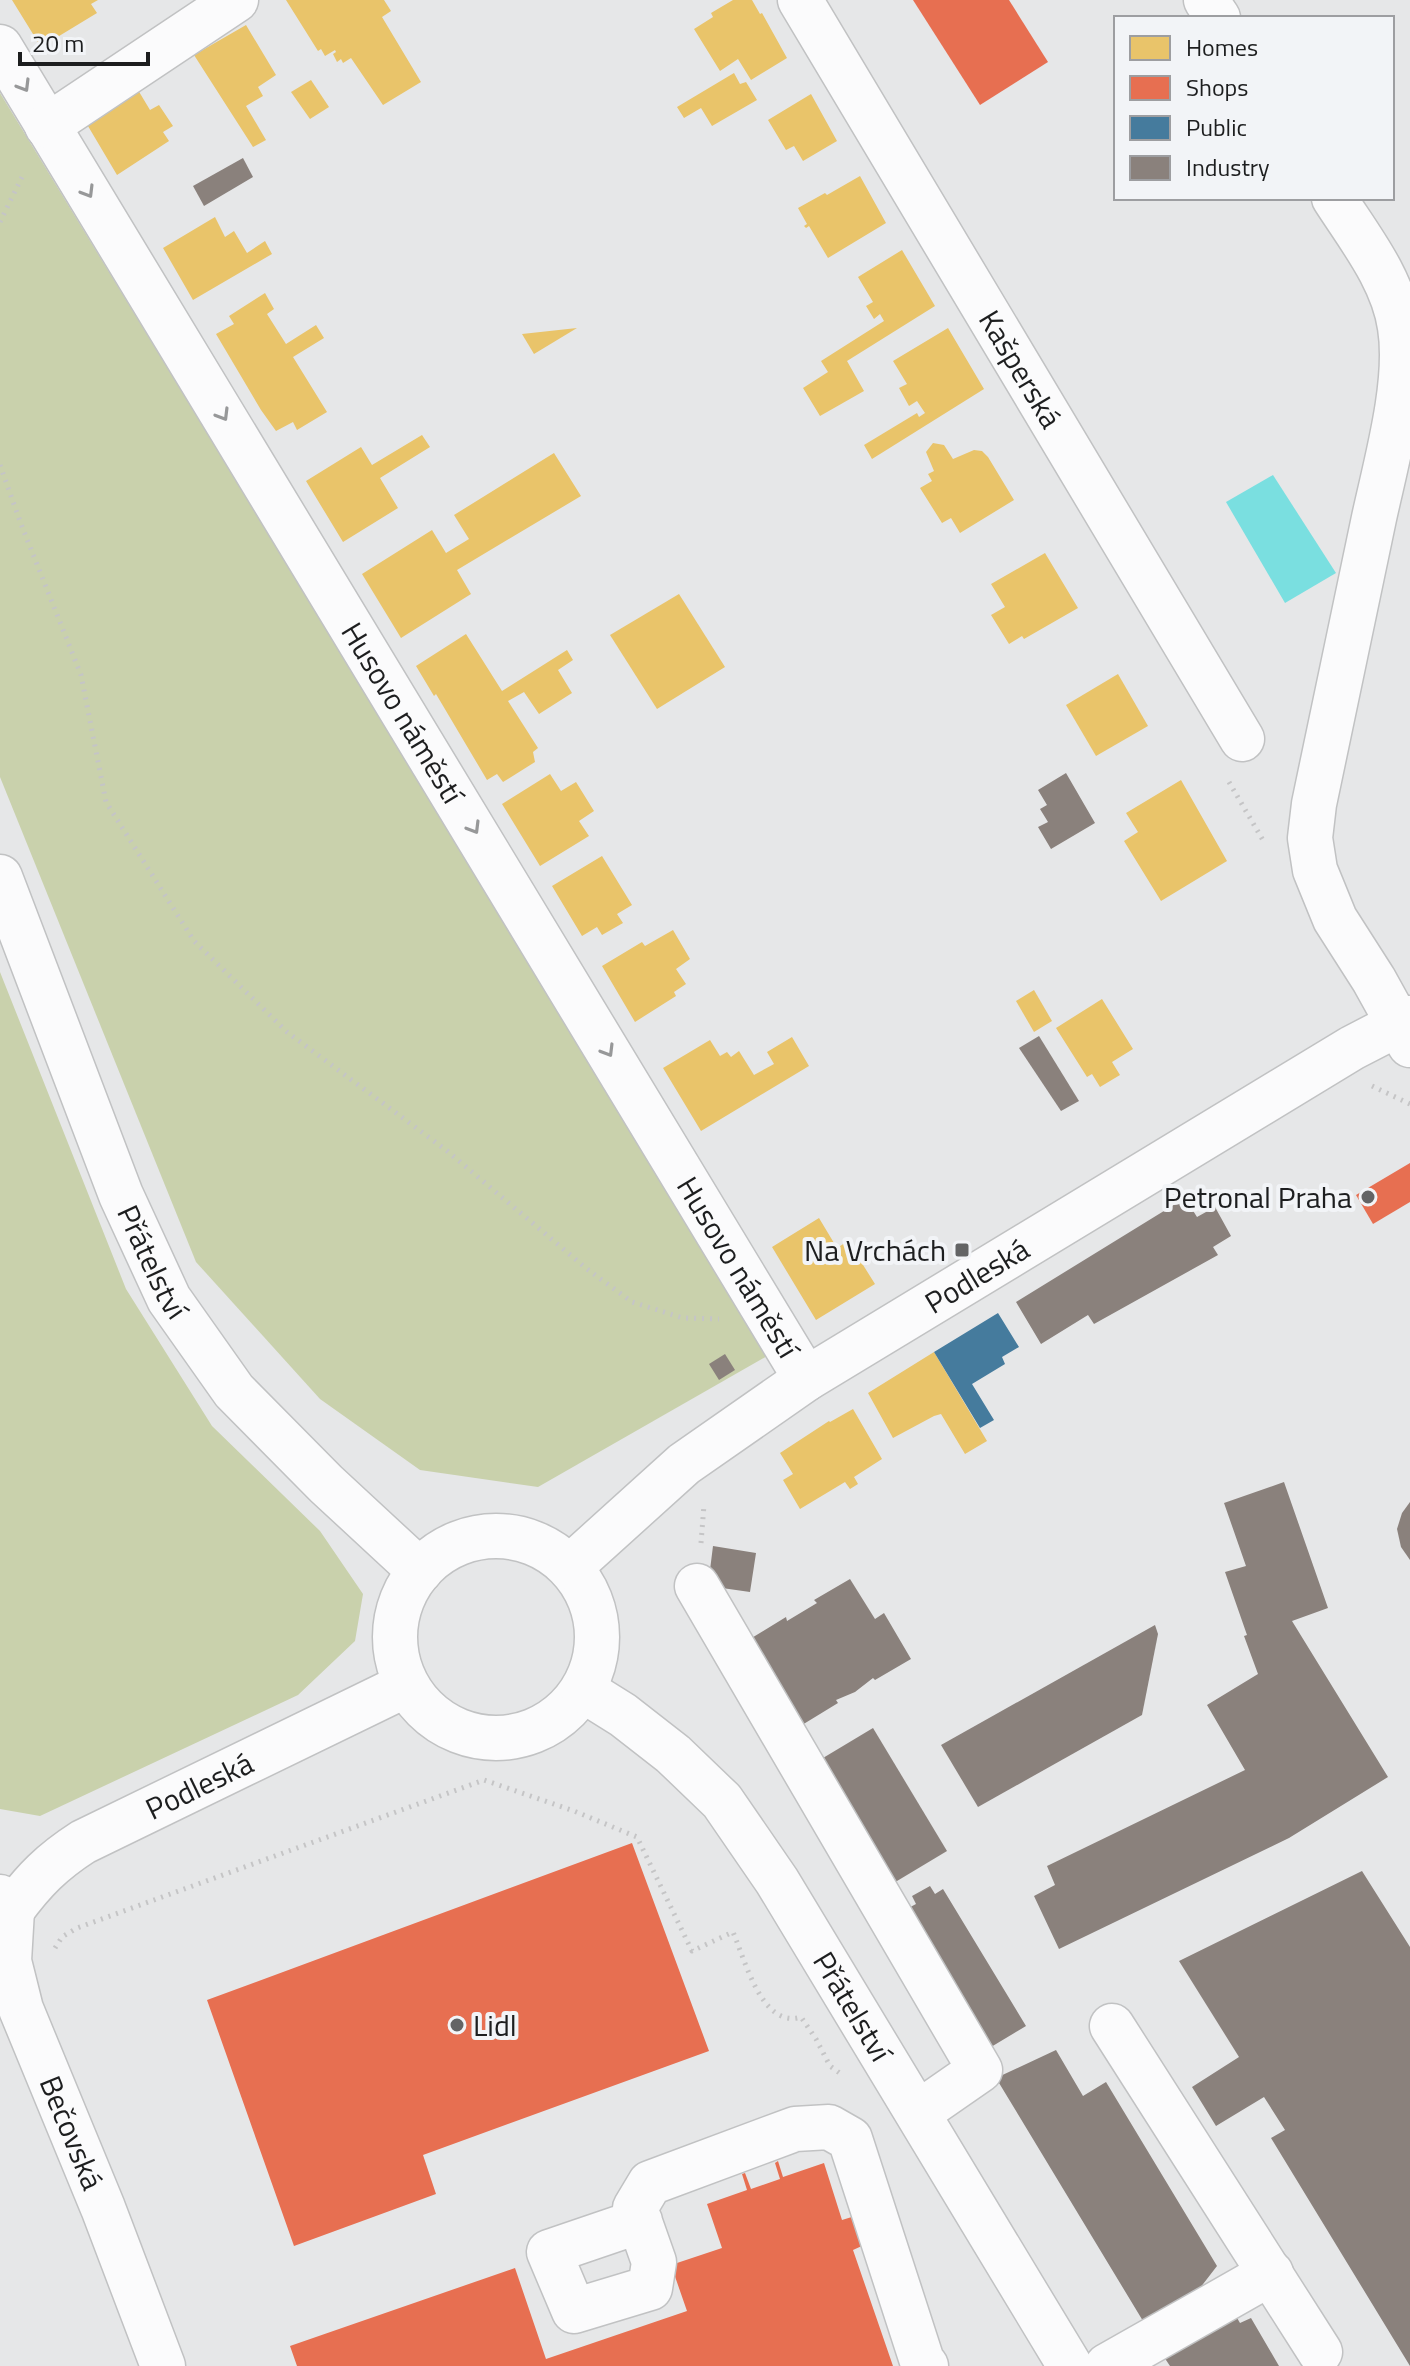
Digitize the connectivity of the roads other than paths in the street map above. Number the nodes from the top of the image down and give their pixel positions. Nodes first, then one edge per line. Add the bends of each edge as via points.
1 (236, 0) edge
2 (800, 0) edge
3 (0, 47) edge
4 (47, 126) junction
5 (1335, 200) edge
6 (1242, 739) dead end
7 (0, 877) edge
8 (1406, 1029) edge
9 (806, 1379) junction
10 (570, 1567) junction
11 (420, 1571) junction
12 (697, 1586) dead end
13 (406, 1685) junction
14 (583, 1690) junction
15 (6, 1904) edge
16 (1112, 2026) dead end
17 (918, 2113) junction
18 (640, 2221) dead end
19 (1271, 2273) junction
20 (1320, 2352) dead end
21 (163, 2366) edge
22 (926, 2366) edge
23 (1070, 2366) edge
24 (1107, 2366) edge

1 - 4 street
2 - 6 street, Kašperská
3 -> 4 street, Husovo náměstí
4 -> 9 street, Husovo náměstí
5 - 8 street via 1388,288 1400,325 1402,362 1310,838 1315,870 1335,919
7 - 11 street, Přátelství via 121,1195 169,1299 234,1391
8 - 9 street, Podleská via 1352,1048
9 - 10 street, Podleská via 684,1464
10 - 11 street via 549,1550 497,1536 445,1549
10 - 14 street via 595,1614 593,1666
11 - 13 street via 397,1611 393,1638
12 - 17 street via 980,2070
13 - 14 street via 444,1725 494,1739 545,1726
13 - 15 street, Podleská via 83,1842
14 - 17 street, Přátelství via 673,1754 722,1801 777,1881
15 - 21 street, Bečovská via 9,1961 21,2009
16 - 19 street
17 - 23 street, Přátelství
18 - 22 street via 635,2208 650,2183 795,2129 829,2127 850,2139
19 - 20 street
19 - 24 street

